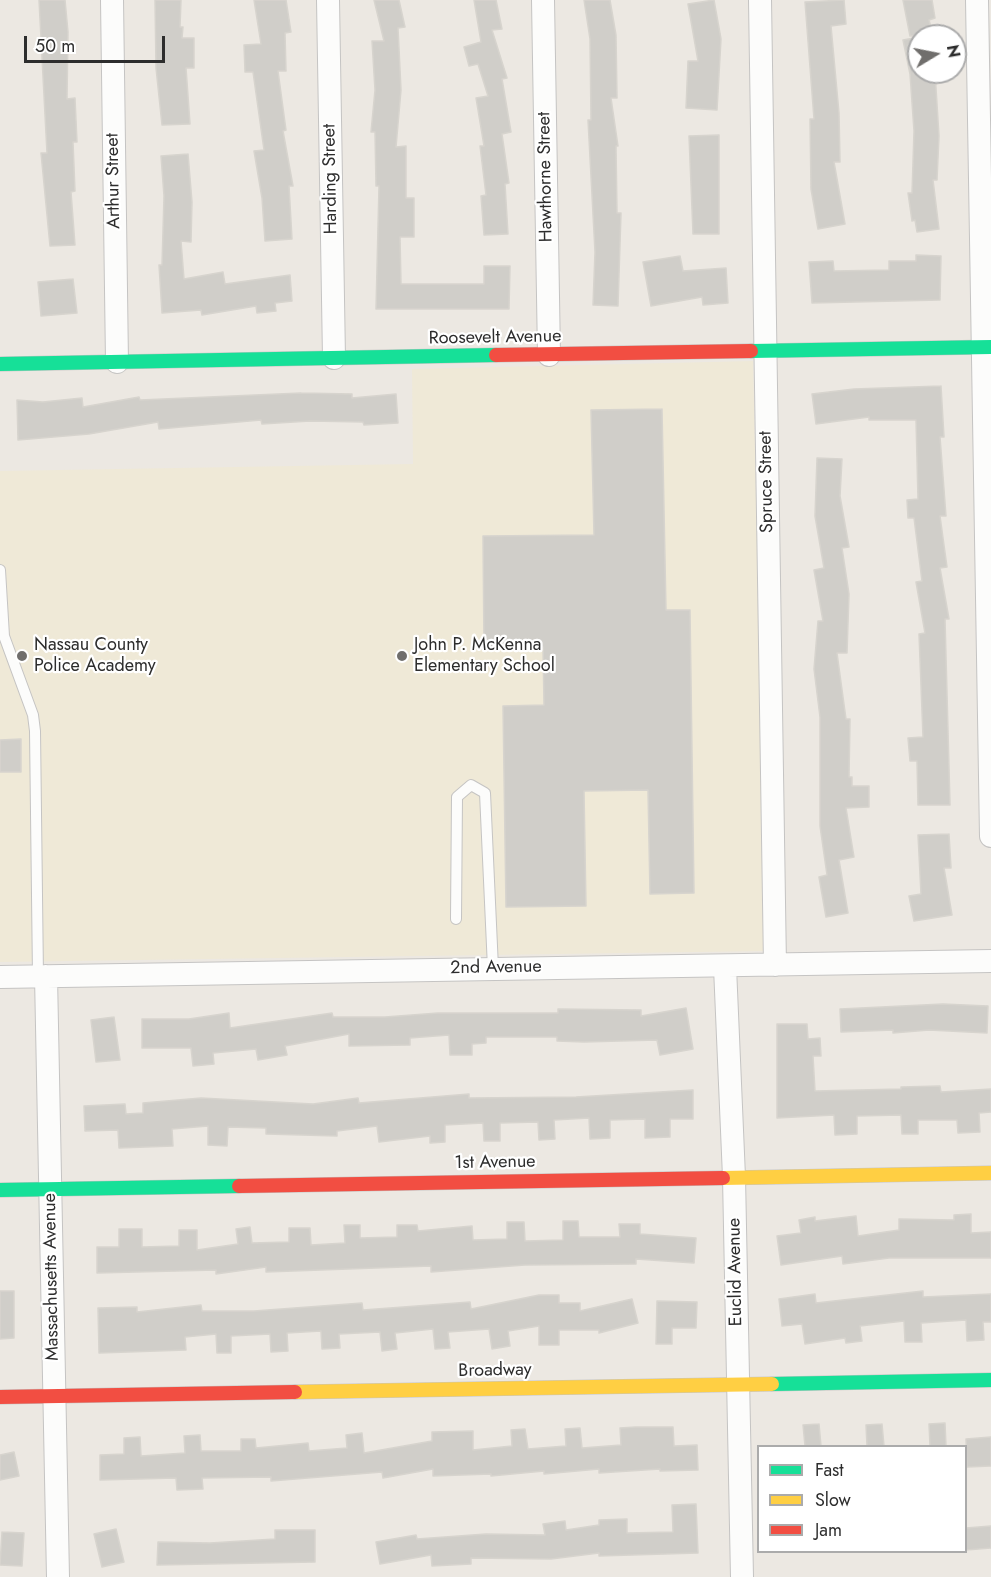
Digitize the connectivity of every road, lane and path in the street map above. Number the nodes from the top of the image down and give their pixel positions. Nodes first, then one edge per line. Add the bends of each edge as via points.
1 (112, 0) edge
2 (328, 0) edge
3 (543, 0) edge
4 (760, 0) edge
5 (977, 0) edge
6 (987, 347) edge
7 (765, 351) junction
8 (549, 355) junction
9 (334, 358) junction
10 (117, 362) junction
11 (0, 364) edge
12 (0, 570) edge
13 (991, 836) edge
14 (456, 919) dead end
15 (991, 961) edge
16 (775, 964) junction
17 (725, 967) junction
18 (493, 968) junction
19 (0, 977) edge
20 (42, 977) junction
21 (991, 1173) edge
22 (734, 1177) junction
23 (51, 1189) junction
24 (0, 1190) edge
25 (991, 1380) edge
26 (738, 1384) junction
27 (55, 1396) junction
28 (0, 1397) edge
29 (58, 1577) edge
30 (741, 1577) edge

1 - 10 street, Arthur Street
2 - 9 street, Harding Street
3 - 8 street, Hawthorne Street
4 - 7 street, Spruce Street
5 - 6 street
6 - 7 street, Roosevelt Avenue
6 - 13 street
7 - 8 street, Roosevelt Avenue
7 - 16 street, Spruce Street
8 - 9 street, Roosevelt Avenue
9 - 10 street, Roosevelt Avenue
10 - 11 street, Roosevelt Avenue
12 - 20 lane via 4,636 33,715 35,731
14 - 18 lane via 457,797 471,785 485,793
15 - 16 street, 2nd Avenue
16 - 17 street, 2nd Avenue
17 - 18 street, 2nd Avenue
17 - 22 street, Euclid Avenue
18 - 20 street, 2nd Avenue
19 - 20 street, 2nd Avenue
20 - 23 street, Massachusetts Avenue
21 - 22 street, 1st Avenue
22 - 23 street, 1st Avenue
22 - 26 street, Euclid Avenue
23 - 24 street, 1st Avenue
23 - 27 street, Massachusetts Avenue
25 - 26 street, Broadway
26 - 27 street, Broadway
26 - 30 street, Euclid Avenue
27 - 28 street, Broadway
27 - 29 street, Massachusetts Avenue

